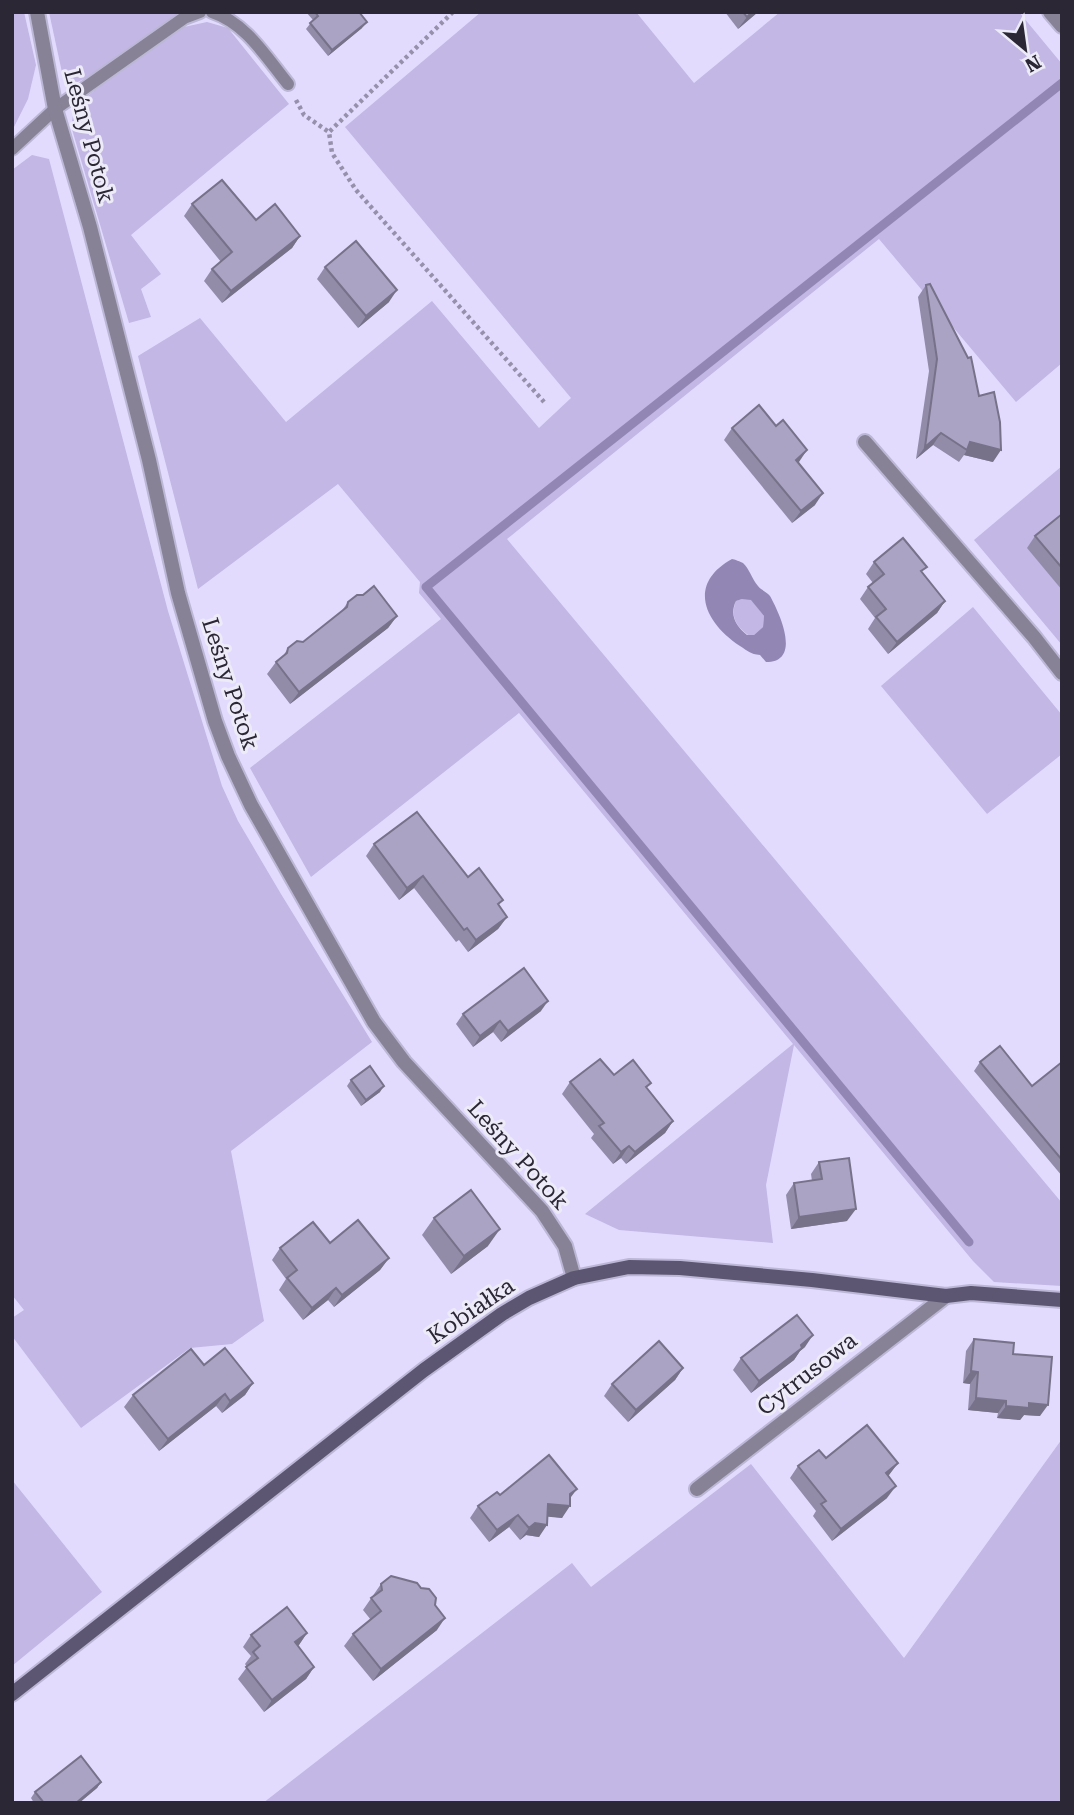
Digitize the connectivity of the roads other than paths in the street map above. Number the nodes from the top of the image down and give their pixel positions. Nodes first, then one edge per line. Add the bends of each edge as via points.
1 (37, 12) edge
2 (200, 12) edge
3 (212, 12) edge
4 (1050, 12) edge
5 (1062, 26) edge
6 (288, 84) road end
7 (55, 110) junction
8 (12, 149) edge
9 (864, 442) dead end
10 (1062, 673) edge
11 (574, 1278) junction
12 (946, 1296) junction
13 (1062, 1300) edge
14 (697, 1489) dead end
15 (12, 1694) edge

1 - 7 street, Leśny Potok
2 - 7 lane via 184,18
3 - 6 lane via 242,28
4 - 5 street
7 - 8 lane
7 - 11 street, Leśny Potok via 90,227 178,593 228,756 374,1022 404,1062 542,1211 565,1246
9 - 10 street
11 - 12 street, Kobiałka via 654,1267 812,1279
11 - 15 street, Kobiałka via 511,1309 434,1362
12 - 13 street, Kobiałka via 971,1293
12 - 14 street, Cytrusowa

